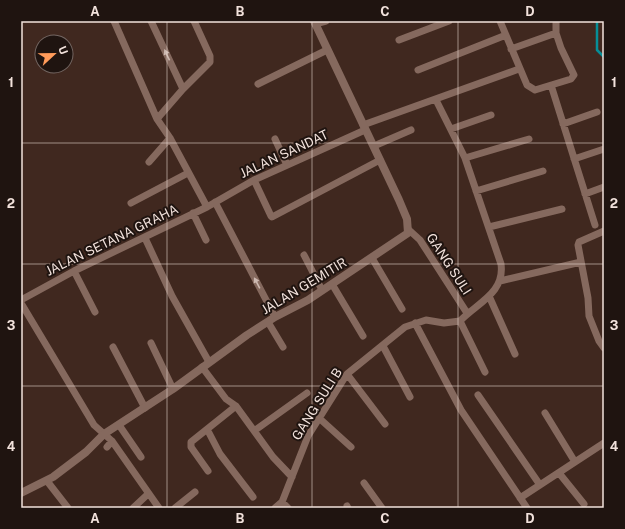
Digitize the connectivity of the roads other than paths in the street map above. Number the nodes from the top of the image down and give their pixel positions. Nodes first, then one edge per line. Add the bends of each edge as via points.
1 (114, 21) edge
2 (152, 21) edge
3 (194, 21) edge
4 (326, 21) edge
5 (449, 21) edge
6 (500, 21) edge
7 (556, 21) edge
8 (314, 23) edge
9 (556, 33) junction
10 (506, 34) junction
11 (399, 40) dead end
12 (327, 50) junction
13 (511, 50) junction
14 (519, 69) junction
15 (418, 70) dead end
16 (258, 84) dead end
17 (551, 85) junction
18 (183, 89) junction
19 (436, 100) junction
20 (597, 112) dead end
21 (491, 115) dead end
22 (157, 119) junction
23 (563, 124) junction
24 (364, 128) junction
25 (451, 129) junction
26 (412, 130) dead end
27 (170, 138) junction
28 (275, 138) dead end
29 (529, 139) dead end
30 (374, 146) junction
31 (604, 149) edge
32 (465, 158) junction
33 (574, 159) junction
34 (380, 160) junction
35 (149, 162) dead end
36 (287, 166) junction
37 (543, 171) dead end
38 (188, 172) junction
39 (254, 180) junction
40 (604, 187) edge
41 (476, 191) junction
42 (585, 194) junction
43 (215, 202) junction
44 (131, 203) dead end
45 (207, 207) junction
46 (562, 209) dead end
47 (193, 213) junction
48 (595, 225) dead end
49 (489, 227) junction
50 (409, 230) junction
51 (604, 232) edge
52 (145, 238) junction
53 (206, 240) dead end
54 (304, 255) dead end
55 (372, 258) junction
56 (581, 262) junction
57 (74, 271) junction
58 (500, 282) junction
59 (332, 284) junction
60 (322, 290) junction
61 (489, 296) junction
62 (21, 300) edge
63 (21, 303) edge
64 (402, 309) dead end
65 (95, 312) dead end
66 (467, 313) junction
67 (272, 320) junction
68 (460, 321) junction
69 (415, 323) junction
70 (363, 336) dead end
71 (151, 343) dead end
72 (382, 346) junction
73 (113, 347) dead end
74 (283, 347) dead end
75 (604, 348) edge
76 (515, 354) dead end
77 (206, 364) junction
78 (485, 372) dead end
79 (347, 374) junction
80 (173, 388) junction
81 (307, 393) dead end
82 (478, 395) dead end
83 (410, 397) dead end
84 (236, 406) junction
85 (145, 408) junction
86 (545, 413) dead end
87 (319, 418) junction
88 (120, 424) junction
89 (385, 424) dead end
90 (207, 429) junction
91 (254, 431) junction
92 (104, 434) junction
93 (112, 441) junction
94 (604, 443) edge
95 (107, 447) dead end
96 (351, 447) dead end
97 (141, 458) dead end
98 (575, 462) junction
99 (208, 471) dead end
100 (559, 473) junction
101 (292, 477) junction
102 (47, 481) junction
103 (364, 482) dead end
104 (540, 486) junction
105 (195, 492) dead end
106 (21, 493) edge
107 (148, 494) junction
108 (253, 497) dead end
109 (520, 498) junction
110 (282, 502) junction
111 (584, 504) dead end
112 (68, 508) edge
113 (133, 508) edge
114 (159, 508) edge
115 (174, 508) edge
116 (275, 508) edge
117 (288, 508) edge
118 (382, 508) edge
119 (527, 508) edge

1 - 22 street
18 -> 2 street
3 - 18 street via 210,56 210,62
4 - 8 street
5 - 11 street
6 - 10 street
7 - 9 street
8 - 12 street
9 - 13 street
9 - 17 street via 574,75 571,79
10 - 13 street
10 - 15 street
12 - 16 street
12 - 24 street
13 - 14 street
14 - 17 street via 530,88 535,90
14 - 19 street, JALAN SANDAT
17 - 23 street
18 - 22 street
19 - 24 street, JALAN SANDAT
19 - 25 street
20 - 23 street
21 - 25 street
22 - 27 street
23 - 33 street
24 - 30 street
24 - 36 street, JALAN SANDAT
25 - 32 street
26 - 30 street
27 - 35 street
27 - 38 street
28 - 36 street
29 - 32 street
30 - 34 street
31 - 33 street
32 - 41 street
33 - 42 street
34 - 39 street via 272,217
34 - 50 street via 407,218
36 - 39 street, JALAN SANDAT
37 - 41 street
38 - 44 street
38 - 45 street
39 - 43 street, JALAN SANDAT
40 - 42 street
41 - 49 street
42 - 48 street
43 - 45 street, JALAN SETANA GRAHA
67 -> 43 street
45 - 47 street, JALAN SETANA GRAHA
46 - 49 street
47 - 52 street, JALAN SETANA GRAHA
47 - 53 street
49 - 58 street via 501,264
50 - 55 street, JALAN GEMITIR via 405,236
50 - 66 street, GANG SULI via 420,240
51 - 56 street via 579,242
52 - 57 street, JALAN SETANA GRAHA
52 - 77 street
54 - 60 street
55 - 59 street, JALAN GEMITIR
55 - 64 street
56 - 58 street
56 - 75 street via 589,316
57 - 62 street, JALAN SETANA GRAHA
57 - 65 street
58 - 61 street
59 - 60 street, JALAN GEMITIR
59 - 70 street
60 - 67 street, JALAN GEMITIR
61 - 66 street via 485,302
61 - 76 street
63 - 92 street via 94,425
66 - 68 street
67 - 74 street
67 - 77 street, JALAN GEMITIR
68 - 69 street, GANG SULI B via 444,323 426,320
68 - 78 street
69 - 72 street, GANG SULI B via 405,327
69 - 109 street via 461,410
71 - 80 street
72 - 79 street, GANG SULI B
72 - 83 street
73 - 85 street
77 - 80 street, JALAN GEMITIR
77 - 84 street via 226,399
79 - 87 street, GANG SULI B
79 - 89 street
80 - 85 street, JALAN GEMITIR
81 - 91 street
82 - 104 street
84 - 90 street
84 - 91 street
85 - 88 street, JALAN GEMITIR
86 - 98 street
87 - 96 street
87 - 101 street, GANG SULI B via 308,436
88 - 92 street, JALAN GEMITIR
88 - 97 street
90 - 99 street via 191,442 191,445
90 - 108 street via 220,454
91 - 101 street
92 - 93 street
92 - 102 street, JALAN GEMITIR via 86,452
93 - 95 street
93 - 107 street
94 - 98 street
98 - 100 street
100 - 104 street
100 - 111 street
101 - 110 street, GANG SULI B
102 - 106 street, JALAN GEMITIR
102 - 112 street
103 - 118 street
104 - 109 street
105 - 115 street
107 - 113 street
107 - 114 street
109 - 119 street
110 - 116 street, GANG SULI B
110 - 117 street

